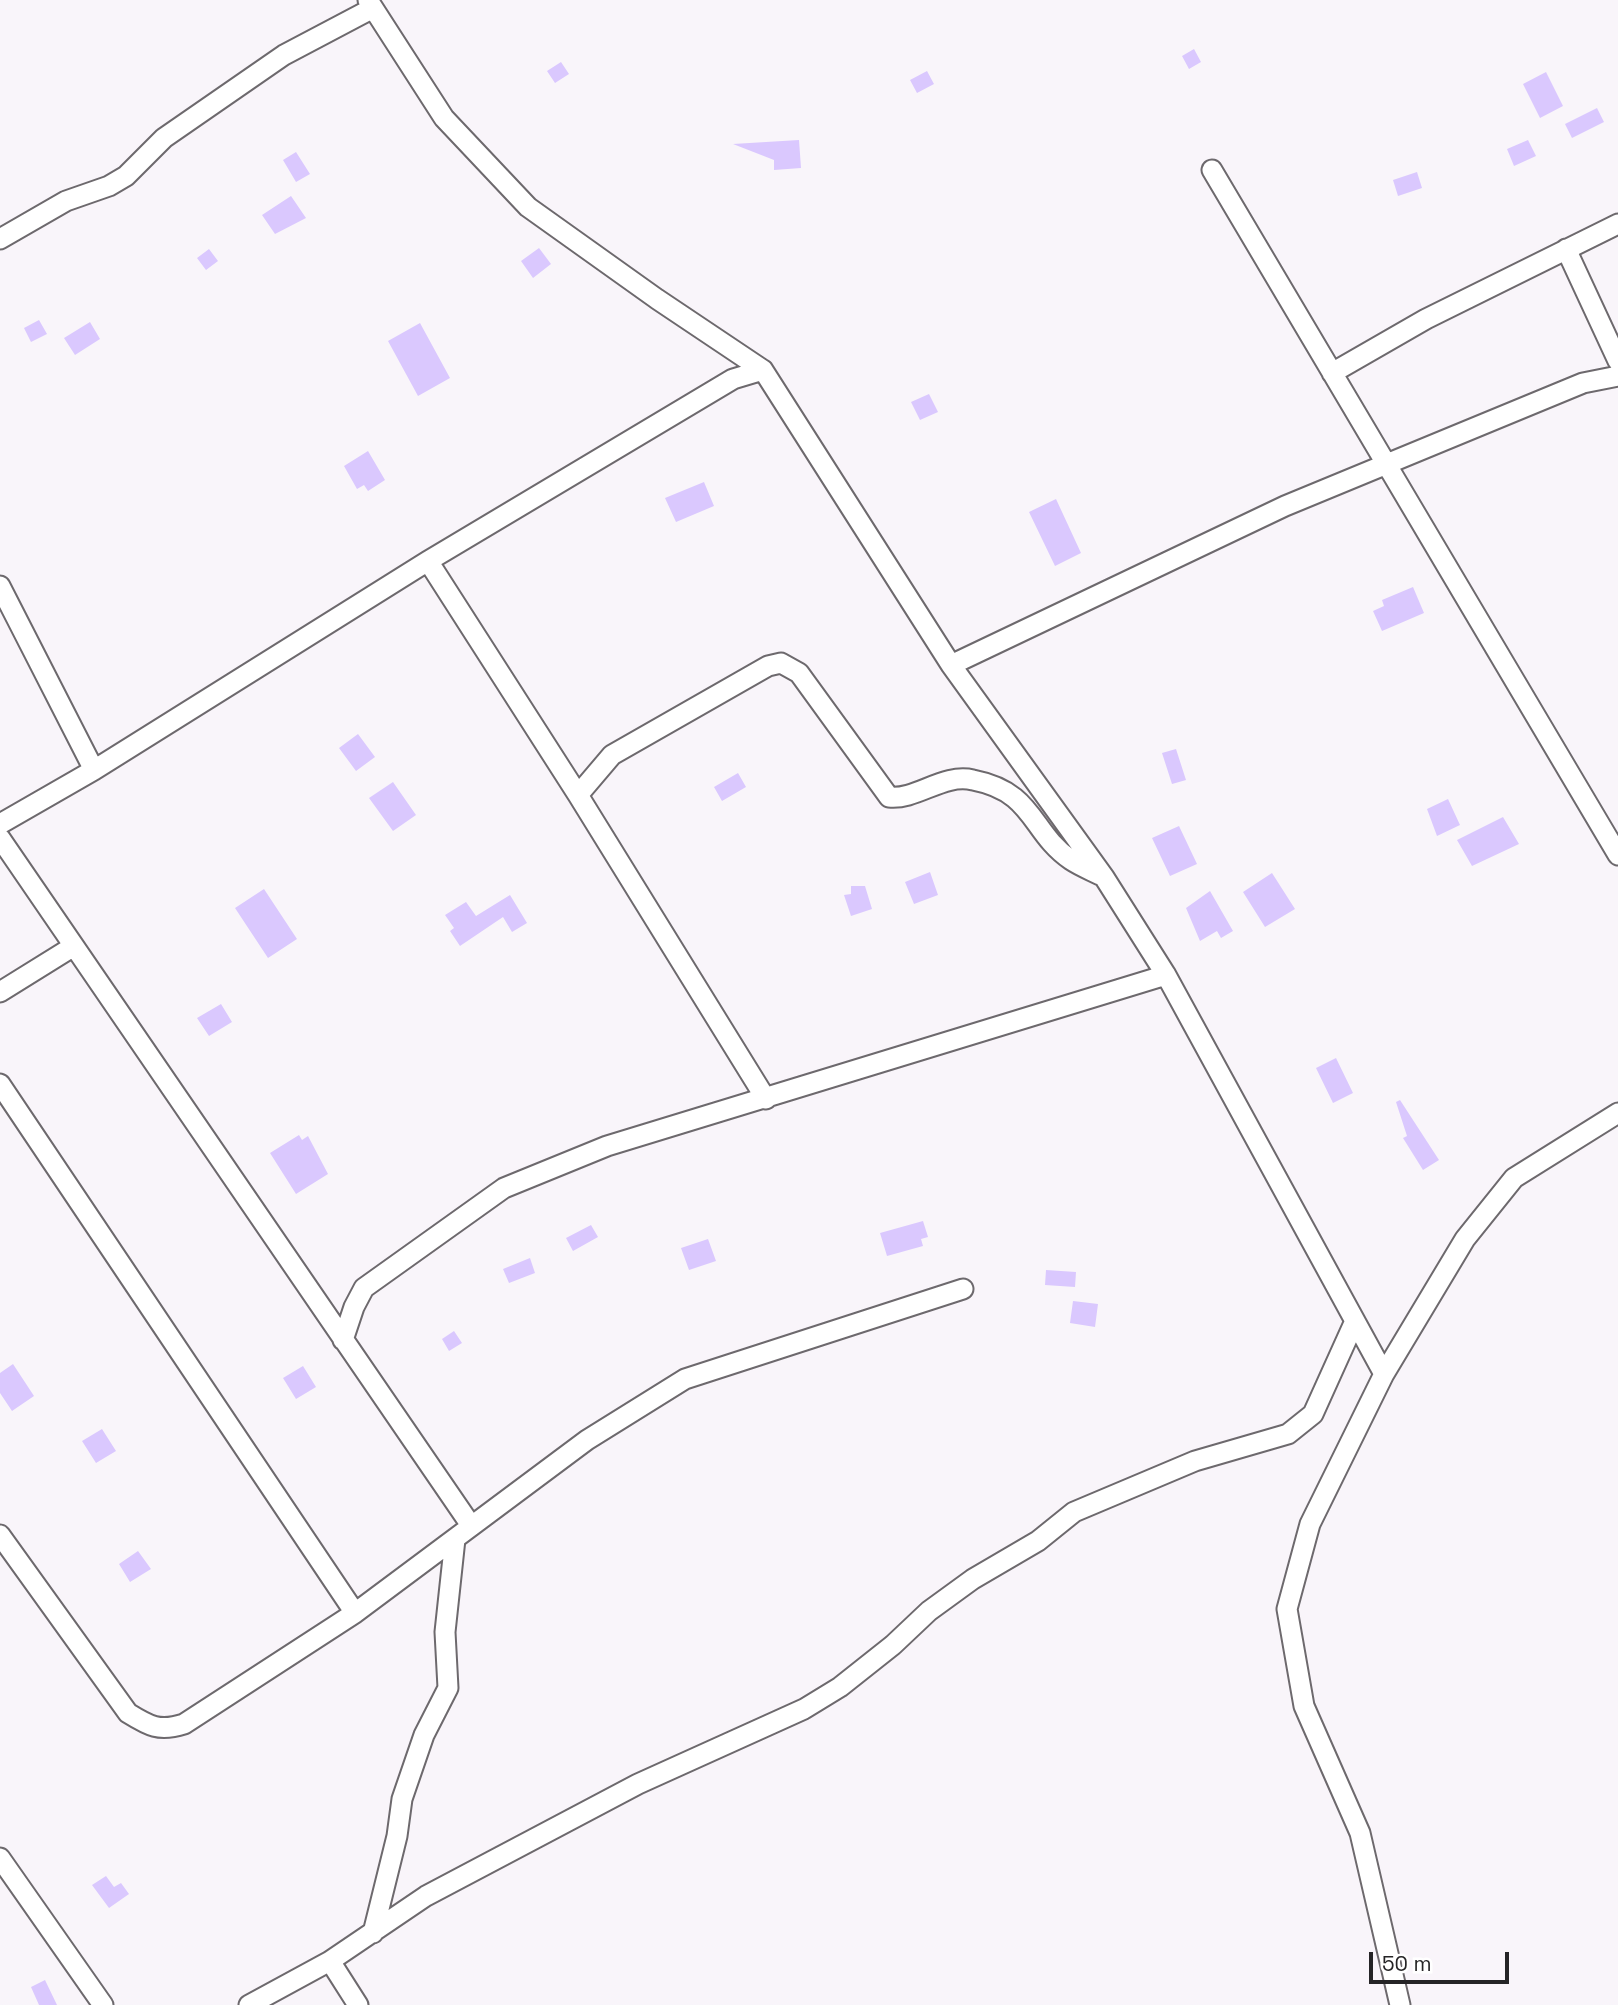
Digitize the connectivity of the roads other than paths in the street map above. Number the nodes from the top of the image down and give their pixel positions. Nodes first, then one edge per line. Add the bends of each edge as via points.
1 (370, 4) edge
2 (1212, 170) dead end
3 (1618, 224) edge
4 (0, 239) edge
5 (1566, 249) junction
6 (1618, 360) edge
7 (763, 370) junction
8 (1332, 373) junction
9 (1618, 376) edge
10 (1387, 464) junction
11 (428, 561) junction
12 (0, 586) edge
13 (951, 665) junction
14 (94, 770) junction
15 (578, 795) junction
16 (0, 824) edge
17 (0, 838) edge
18 (1618, 855) edge
19 (1104, 877) junction
20 (74, 947) junction
21 (1166, 975) junction
22 (0, 992) edge
23 (0, 1084) edge
24 (765, 1099) junction
25 (1618, 1113) edge
26 (963, 1289) dead end
27 (1354, 1321) junction
28 (344, 1340) junction
29 (1384, 1374) junction
30 (470, 1524) junction
31 (0, 1535) edge
32 (454, 1539) junction
33 (355, 1613) junction
34 (0, 1858) edge
35 (373, 1933) junction
36 (330, 1961) junction
37 (103, 2005) edge
38 (248, 2005) edge
39 (358, 2005) edge
40 (1400, 2005) edge

1 - 4 street via 284,55 164,138 126,176 66,201
1 - 7 street via 444,118 528,207
2 - 8 street
3 - 5 street
5 - 6 street
5 - 8 street via 1426,319
7 - 11 street via 733,379
7 - 13 street
8 - 10 street
9 - 10 street via 1583,383
10 - 13 street via 1285,506
10 - 18 street
11 - 14 street
11 - 15 street
12 - 14 street
13 - 19 street
14 - 16 street
15 - 19 street via 612,755 768,666 781,663 799,673 889,797 973,779 1024,803 1070,860
15 - 24 street
17 - 20 street
19 - 21 street
20 - 22 street
20 - 28 street
21 - 24 street
21 - 27 street
23 - 33 street
24 - 28 street via 607,1146 504,1188 364,1288
25 - 29 street via 1514,1178 1465,1239
26 - 30 street via 685,1380 587,1440
27 - 29 street
27 - 35 street via 1312,1414 1288,1434 1195,1461 1074,1512 1038,1541 929,1611 893,1645 804,1709 638,1784 426,1896
28 - 30 street
29 - 40 street via 1310,1524 1287,1609 1304,1706 1360,1833
30 - 32 street
31 - 33 street via 128,1713 155,1729 184,1724
32 - 33 street
32 - 35 street via 445,1632 448,1688 424,1735 402,1798
34 - 37 street
35 - 36 street
36 - 38 street
36 - 39 street

